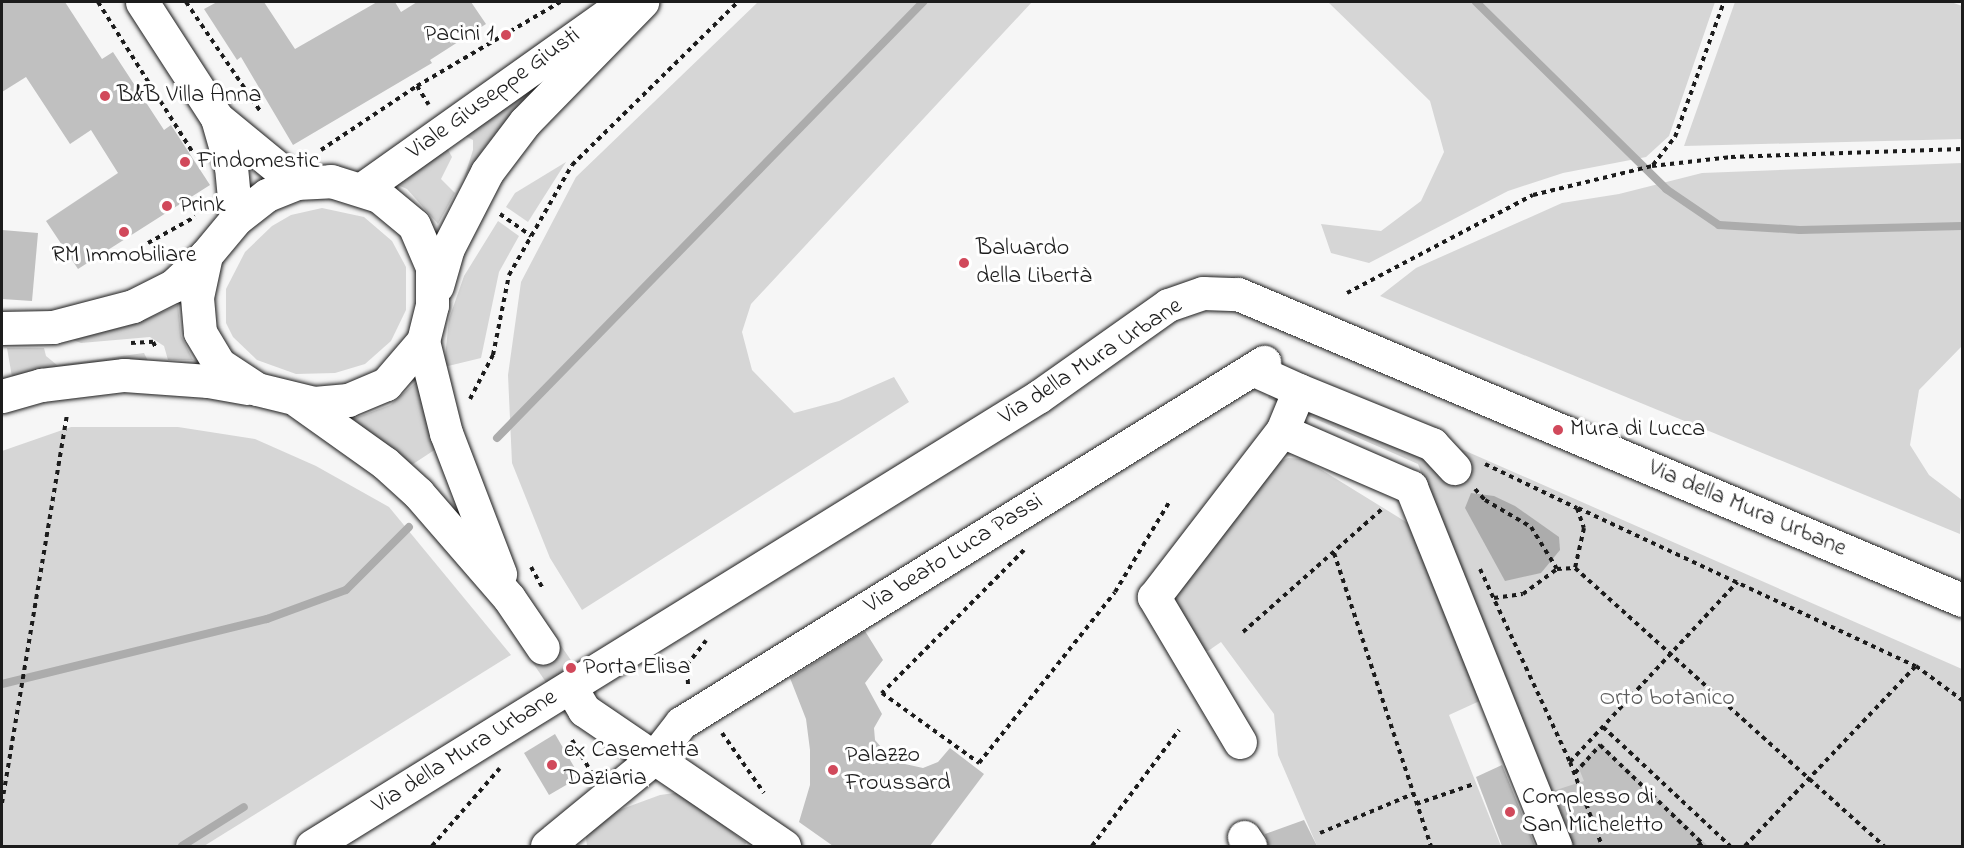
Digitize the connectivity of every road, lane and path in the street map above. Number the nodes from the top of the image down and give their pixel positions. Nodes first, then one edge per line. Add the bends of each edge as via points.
1 (98, 2) edge
2 (142, 2) edge
3 (186, 2) edge
4 (560, 2) edge
5 (628, 2) edge
6 (642, 2) edge
7 (738, 2) edge
8 (1724, 2) edge
9 (264, 117) dead end
10 (217, 118) junction
11 (1962, 150) edge
12 (311, 154) dead end
13 (200, 164) dead end
14 (1652, 166) junction
15 (296, 183) junction
16 (363, 189) junction
17 (203, 213) dead end
18 (236, 219) junction
19 (148, 243) dead end
20 (206, 255) junction
21 (1347, 293) dead end
22 (432, 305) junction
23 (2, 328) edge
24 (423, 341) junction
25 (257, 389) junction
26 (1299, 390) junction
27 (2, 396) edge
28 (298, 401) junction
29 (466, 406) dead end
30 (78, 412) dead end
31 (67, 414) junction
32 (56, 415) dead end
33 (1282, 431) junction
34 (1454, 468) joint
35 (1480, 494) dead end
36 (1170, 501) dead end
37 (1383, 508) dead end
38 (1577, 508) junction
39 (1032, 542) dead end
40 (1334, 553) junction
41 (529, 563) dead end
42 (1478, 566) dead end
43 (1575, 568) junction
44 (1557, 569) junction
45 (1737, 582) junction
46 (545, 592) dead end
47 (509, 598) junction
48 (1493, 598) junction
49 (1962, 600) edge
50 (1243, 632) dead end
51 (543, 648) tunnel mouth
52 (1671, 654) junction
53 (687, 665) dead end
54 (1916, 666) junction
55 (576, 698) tunnel mouth
56 (1962, 700) edge
57 (699, 712) junction
58 (1603, 727) junction
59 (503, 728) junction
60 (567, 730) dead end
61 (1179, 730) dead end
62 (1240, 742) dead end
63 (653, 759) junction
64 (1570, 762) junction
65 (1575, 773) junction
66 (1808, 777) junction
67 (1474, 784) dead end
68 (1413, 794) junction
69 (605, 796) junction
70 (768, 800) dead end
71 (2, 803) edge
72 (1416, 804) junction
73 (1320, 833) dead end
74 (312, 846) edge
75 (432, 846) edge
76 (547, 846) edge
77 (784, 846) edge
78 (1092, 846) edge
79 (1431, 846) edge
80 (1555, 846) edge
81 (1602, 846) edge
82 (1698, 846) edge
83 (1730, 846) edge
84 (1745, 846) edge
85 (1884, 846) edge

1 - 13 path
2 - 10 street
3 - 9 path
4 - 12 path
5 - 16 street, Viale Giuseppe Giusti via 576,34
6 - 22 street, Viale Giuseppe Giusti via 525,122 487,172 448,248
7 - 29 path via 572,165 509,275 493,355
8 - 14 path via 1675,137
10 - 15 street
10 - 18 street via 231,167
11 - 14 path via 1731,157
14 - 21 path via 1533,195
15 - 16 street via 331,182
15 - 18 street via 267,195
16 - 22 street via 405,214 422,236 432,267
17 - 19 path
18 - 20 street
20 - 23 street via 166,290 133,306 54,327
20 - 25 street via 197,297 200,332 219,364
22 - 24 street
24 - 28 street via 386,384 366,395 330,403
24 - 47 street via 446,432
25 - 27 street via 124,375 41,385
25 - 28 street
26 - 33 street
26 - 34 street via 1432,444
26 - 57 street, Via beato Luca Passi via 1258,365
28 - 47 street via 407,482
30 - 31 path
31 - 32 path
31 - 71 path
33 - 62 street via 1154,597
33 - 80 street via 1412,487
34 - 38 path via 1477,460
35 - 44 path via 1532,527
36 - 39 path via 1115,592 979,763 882,693
37 - 40 path
38 - 43 path via 1584,528
38 - 45 path
40 - 50 path
40 - 68 path
41 - 46 path
42 - 48 path
43 - 44 path
43 - 52 path
44 - 48 path via 1523,594
45 - 52 path
45 - 54 path
47 - 51 street
48 - 64 path
49 - 59 street, Via della Mura Urbane via 1238,294 1203,293 1168,305 1038,397
52 - 58 path
52 - 66 path
53 - 57 path via 688,687
54 - 56 path
54 - 66 path
55 - 63 street via 584,710
57 - 63 street, Via beato Luca Passi via 681,723
57 - 70 path via 724,735
58 - 64 path
58 - 83 path
59 - 74 street, Via della Mura Urbane
59 - 75 path via 511,755
60 - 69 path
61 - 78 path
63 - 69 street, Via beato Luca Passi
63 - 77 street
64 - 65 path
65 - 81 path
65 - 82 path via 1600,745 1702,843
66 - 84 path
66 - 85 path
67 - 72 path
68 - 72 path
68 - 73 path
69 - 76 street, Via beato Luca Passi
72 - 79 path

